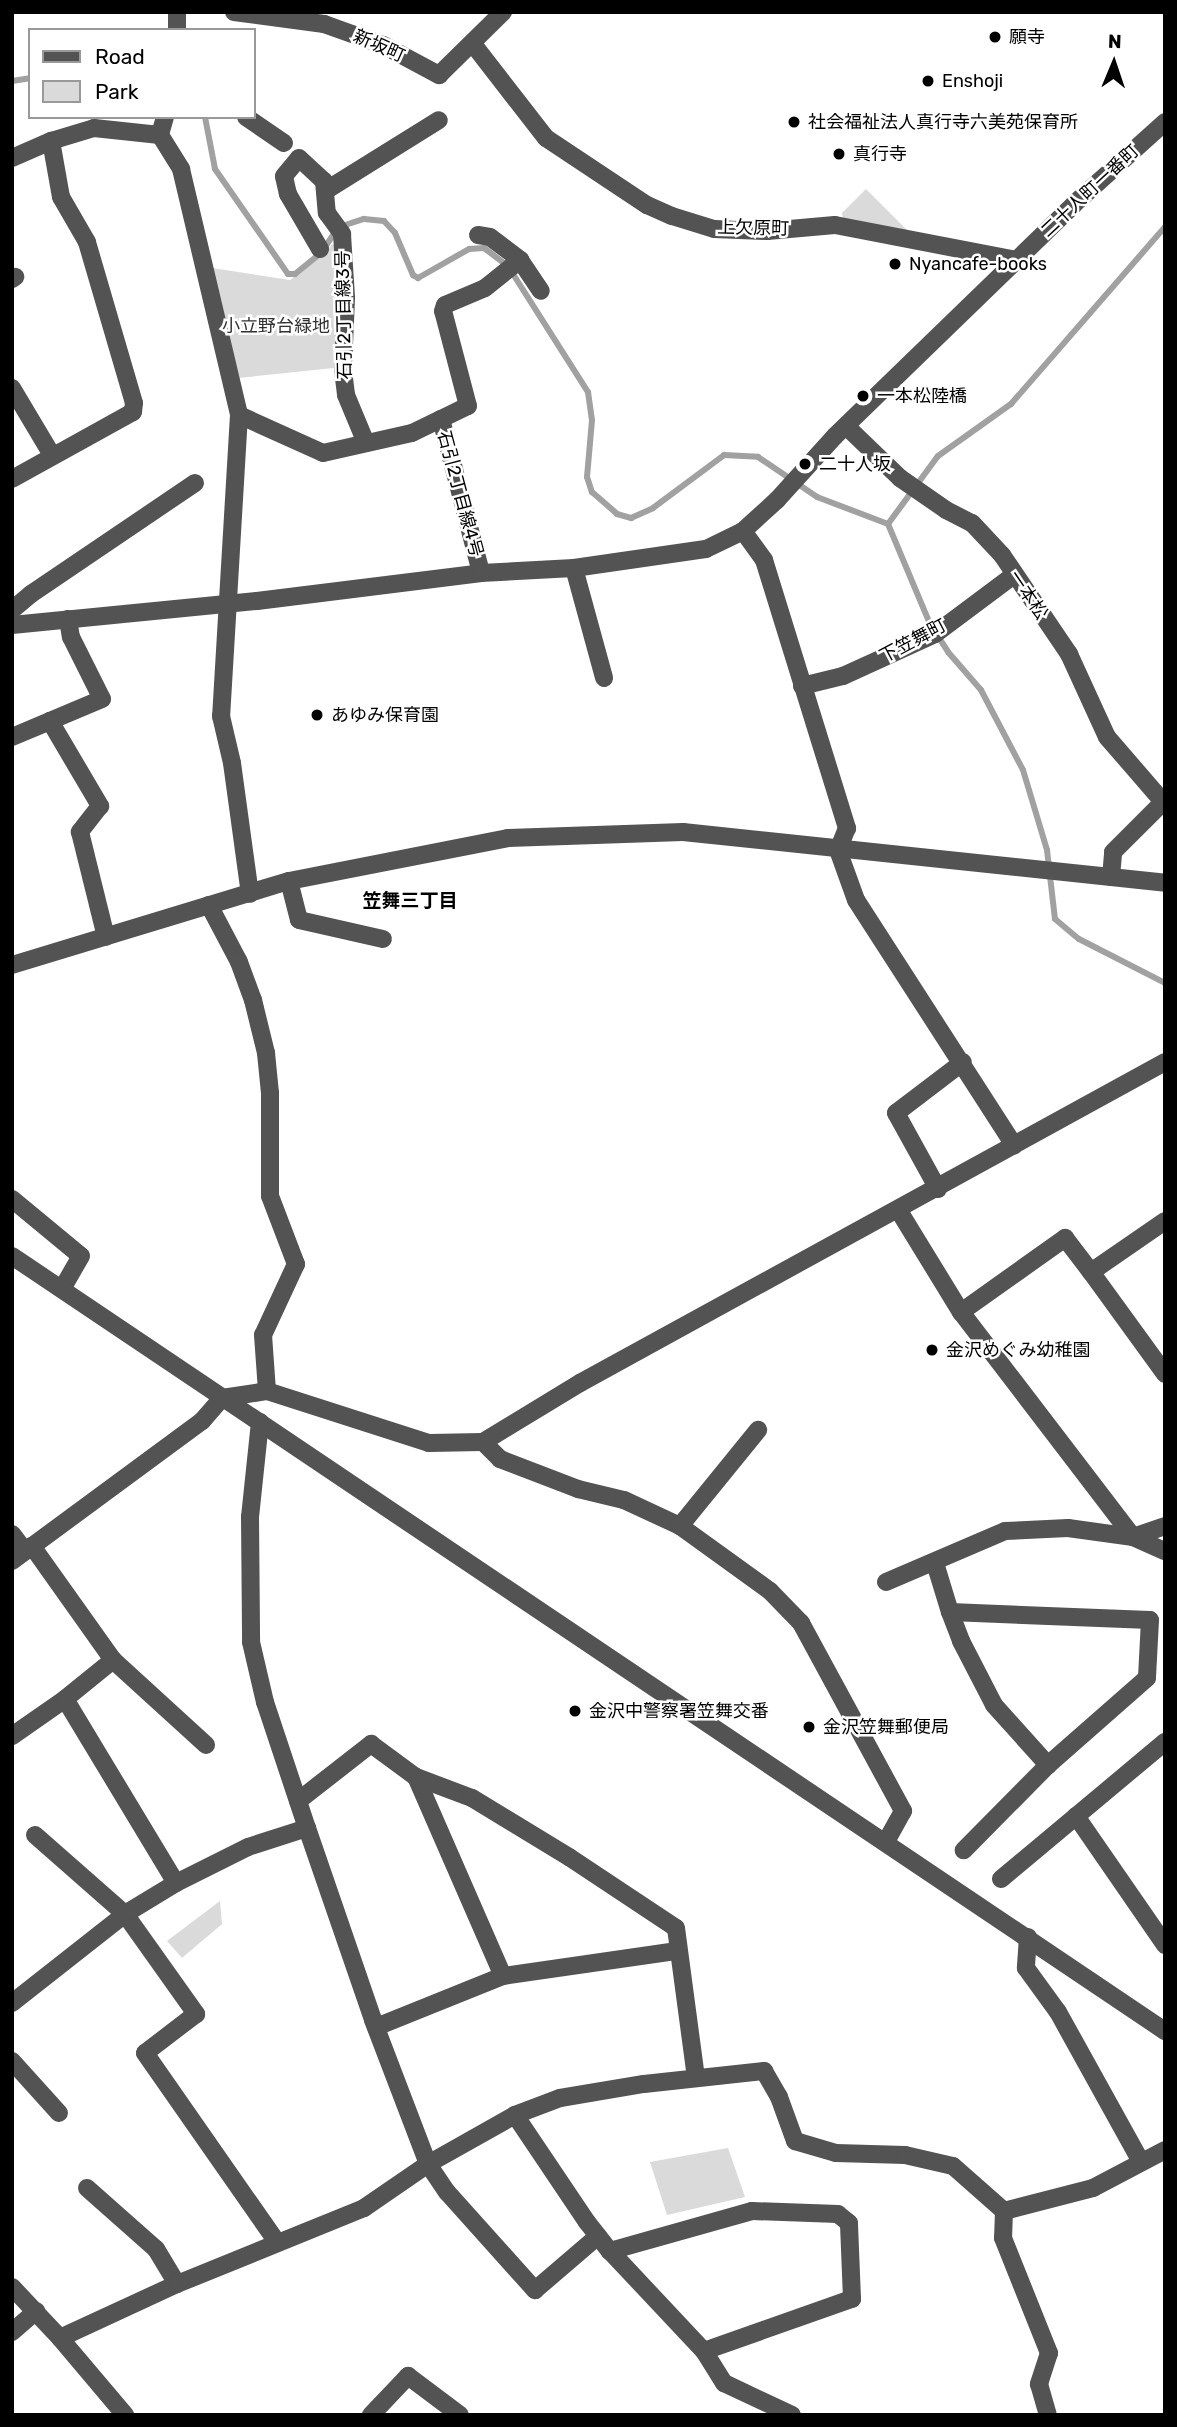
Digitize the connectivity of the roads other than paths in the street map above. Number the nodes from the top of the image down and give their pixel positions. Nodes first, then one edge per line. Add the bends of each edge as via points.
1 (234, 12) edge
2 (503, 12) edge
3 (471, 45) junction
4 (249, 119) edge
5 (439, 120) dead end
6 (1165, 122) edge
7 (163, 126) edge
8 (51, 141) junction
9 (284, 143) dead end
10 (12, 158) edge
11 (325, 191) junction
12 (478, 235) dead end
13 (320, 249) dead end
14 (520, 260) junction
15 (1016, 260) junction
16 (541, 291) dead end
17 (12, 388) edge
18 (239, 415) junction
19 (440, 419) junction
20 (840, 431) junction
21 (366, 443) junction
22 (52, 455) junction
23 (12, 480) edge
24 (195, 483) dead end
25 (743, 531) junction
26 (574, 568) junction
27 (481, 573) junction
28 (1014, 576) junction
29 (227, 604) junction
30 (12, 610) edge
31 (68, 618) junction
32 (12, 625) edge
33 (604, 678) dead end
34 (802, 686) junction
35 (50, 721) junction
36 (12, 737) edge
37 (1164, 803) edge
38 (838, 850) junction
39 (1111, 877) junction
40 (289, 881) junction
41 (1165, 883) edge
42 (250, 894) junction
43 (209, 905) junction
44 (106, 937) junction
45 (383, 939) dead end
46 (12, 965) edge
47 (963, 1062) junction
48 (1165, 1062) edge
49 (1014, 1145) junction
50 (937, 1189) junction
51 (12, 1199) edge
52 (899, 1210) junction
53 (1165, 1221) edge
54 (12, 1256) edge
55 (1091, 1272) junction
56 (62, 1289) junction
57 (961, 1312) junction
58 (1165, 1374) edge
59 (267, 1391) junction
60 (222, 1398) junction
61 (260, 1422) junction
62 (758, 1430) dead end
63 (483, 1443) junction
64 (680, 1526) junction
65 (1165, 1526) edge
66 (12, 1534) edge
67 (1133, 1537) junction
68 (1165, 1551) edge
69 (23, 1553) edge
70 (935, 1563) junction
71 (886, 1582) dead end
72 (950, 1612) junction
73 (113, 1660) junction
74 (65, 1699) junction
75 (12, 1736) edge
76 (1165, 1742) edge
77 (206, 1745) dead end
78 (1048, 1765) junction
79 (416, 1777) junction
80 (298, 1801) junction
81 (1076, 1816) junction
82 (307, 1828) junction
83 (35, 1835) dead end
84 (886, 1842) junction
85 (964, 1850) dead end
86 (1002, 1878) dead end
87 (176, 1883) junction
88 (125, 1914) junction
89 (1028, 1937) junction
90 (1165, 1945) edge
91 (677, 1951) junction
92 (503, 1976) junction
93 (12, 2003) edge
94 (376, 2028) junction
95 (1165, 2031) edge
96 (12, 2061) edge
97 (696, 2078) junction
98 (59, 2113) dead end
99 (514, 2115) junction
100 (1165, 2150) edge
101 (1141, 2162) junction
102 (428, 2164) junction
103 (87, 2188) dead end
104 (1003, 2211) junction
105 (598, 2236) junction
106 (277, 2242) junction
107 (610, 2251) junction
108 (177, 2284) junction
109 (12, 2287) edge
110 (36, 2311) junction
111 (12, 2332) edge
112 (61, 2338) junction
113 (704, 2351) junction
114 (774, 2410) edge
115 (125, 2415) edge
116 (371, 2415) edge
117 (460, 2415) edge
118 (792, 2415) edge
119 (1048, 2415) edge

1 - 3 street, 新坂町 via 324,24 383,45 439,75
2 - 3 street
3 - 15 street, 上欠原町 via 545,138 647,205 672,216 715,229 767,231 835,225
4 - 9 street
5 - 11 street
6 - 15 street, 二十人町一番町
7 - 8 street via 94,128
7 - 18 street via 181,169
8 - 10 street
8 - 22 street via 61,197 87,242 134,403 133,412
11 - 13 street, 石引2丁目線3号 via 324,181 299,158 284,176 288,194
11 - 21 street, 石引2丁目線3号 via 327,214 342,234 344,247 346,395
12 - 14 street via 490,237
14 - 16 street
14 - 19 street via 485,288 445,305 468,406
15 - 20 street, 二十人町一番町
17 - 22 street
18 - 21 street, 石引2丁目線4号 via 323,453
18 - 29 street
19 - 21 street, 石引2丁目線4号 via 412,433
19 - 27 street, 石引2丁目線4号
20 - 25 street, 二十人町一番町
20 - 28 street, 一本松 via 900,478 972,523 1002,555
22 - 23 street
24 - 30 street
25 - 26 street, 二十人町一番町 via 706,549
25 - 34 street via 764,560
26 - 27 street, 二十人町一番町
26 - 33 street
27 - 29 street, 二十人町一番町
28 - 34 street, 下笠舞町 via 935,634 843,676
28 - 37 street, 一本松 via 1069,654 1107,737
29 - 31 street, 二十人町一番町
29 - 42 street via 221,716
31 - 32 street, 二十人町一番町
31 - 35 street via 71,637 102,699
34 - 38 street via 847,828
35 - 36 street
35 - 44 street via 100,806 80,832
37 - 39 street via 1114,852
38 - 39 street
38 - 40 street via 683,832 508,838
38 - 47 street via 856,900
39 - 41 street
40 - 42 street
40 - 45 street via 299,919
42 - 43 street
43 - 44 street
43 - 59 street via 239,962 266,1052 270,1196 296,1264 263,1335
44 - 46 street
47 - 49 street
47 - 50 street via 895,1113
48 - 49 street
49 - 50 street
50 - 52 street
51 - 56 street via 81,1256
52 - 57 street
52 - 63 street via 580,1383
53 - 55 street
54 - 56 street
55 - 57 street via 1065,1238
55 - 58 street
56 - 60 street
57 - 67 street
59 - 60 street
59 - 63 street via 429,1443
60 - 61 street
60 - 69 street via 202,1421
61 - 80 street via 250,1517 251,1642 265,1702
61 - 84 street
62 - 64 street
63 - 64 street via 500,1459 578,1489 624,1500
64 - 84 street via 770,1591 801,1623 903,1811
65 - 67 street
66 - 69 street
67 - 68 street
67 - 70 street via 1068,1528 1005,1531
69 - 73 street
70 - 71 street
70 - 72 street
72 - 78 street via 995,1705
72 - 78 street via 1150,1620 1147,1678
73 - 74 street
73 - 77 street
74 - 75 street
74 - 87 street
76 - 81 street
78 - 85 street
79 - 80 street via 371,1744
79 - 91 street via 472,1798 676,1928
79 - 92 street
80 - 82 street
81 - 86 street
81 - 90 street
82 - 87 street via 247,1847
82 - 94 street
83 - 88 street
84 - 89 street
87 - 88 street
88 - 93 street
88 - 106 street via 196,2014 145,2053
89 - 95 street
89 - 101 street via 1026,1968 1058,2012
91 - 92 street
91 - 97 street
92 - 94 street
94 - 102 street
96 - 98 street
97 - 99 street via 560,2098
97 - 104 street via 764,2071 795,2141 836,2153 905,2155 953,2166
99 - 102 street
99 - 105 street
100 - 101 street
101 - 104 street via 1093,2188
102 - 105 street via 447,2192 535,2290
102 - 106 street via 364,2208
103 - 108 street via 156,2249
104 - 119 street via 1003,2238 1049,2353 1039,2384
105 - 107 street
106 - 108 street
107 - 113 street
107 - 113 street via 752,2211 838,2214 849,2223 852,2299
108 - 112 street
109 - 110 street
110 - 111 street
110 - 112 street
112 - 115 street
113 - 114 street via 724,2383
114 - 118 street
116 - 117 street via 408,2376

